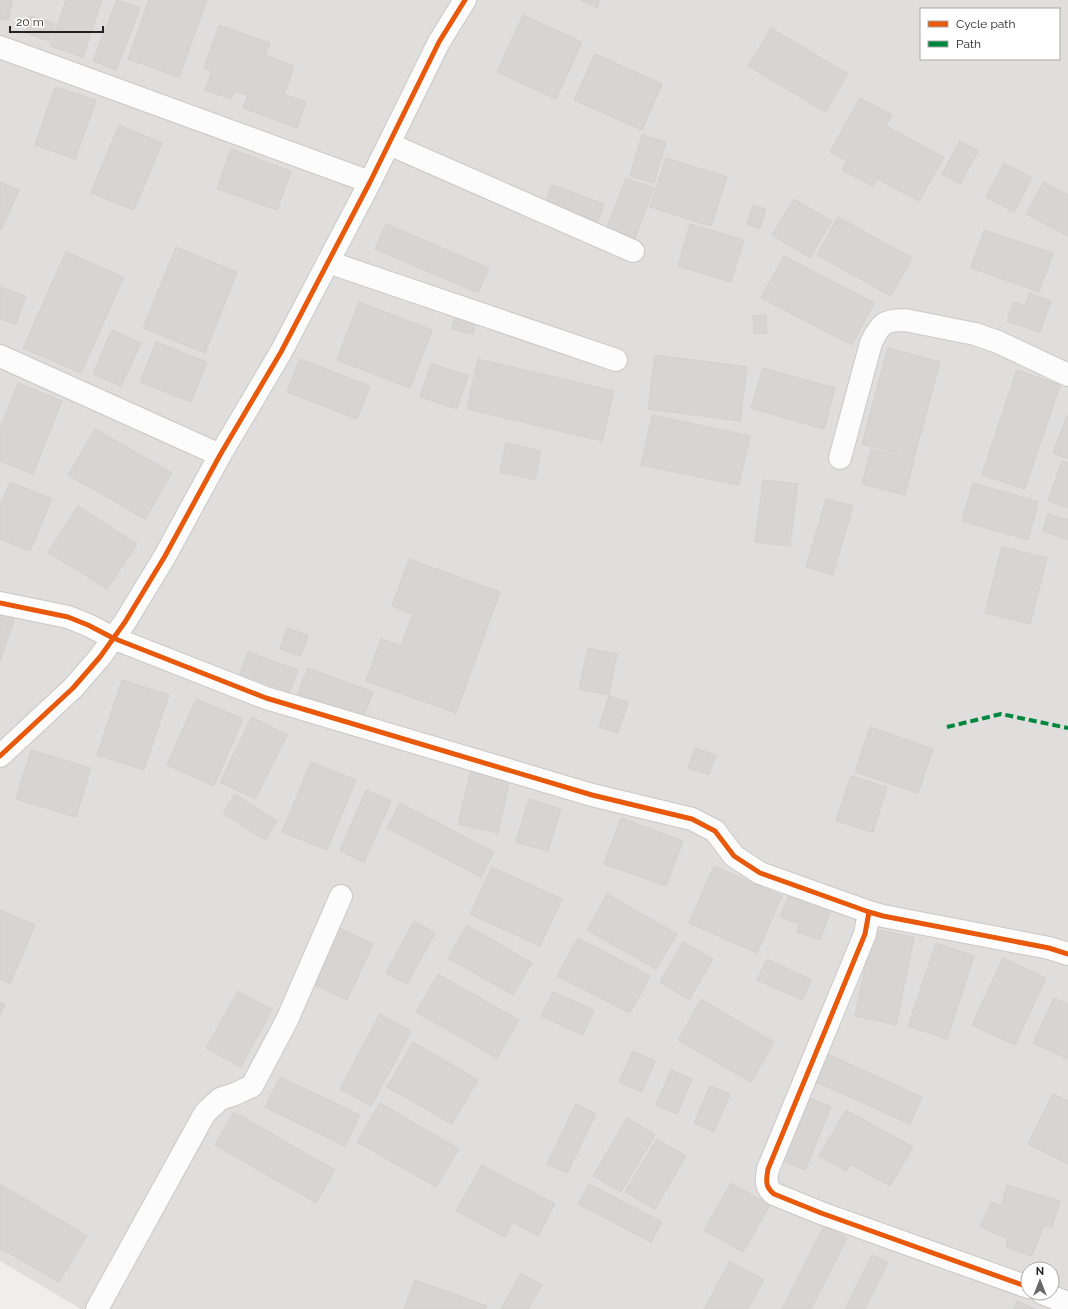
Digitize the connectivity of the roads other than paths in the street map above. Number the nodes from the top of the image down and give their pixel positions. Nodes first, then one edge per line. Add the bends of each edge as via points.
1 (465, 0) edge
2 (0, 47) edge
3 (389, 144) junction
4 (370, 182) junction
5 (633, 251) dead end
6 (328, 262) junction
7 (0, 356) edge
8 (616, 360) dead end
9 (1068, 375) edge
10 (220, 455) junction
11 (840, 458) dead end
12 (0, 603) edge
13 (113, 638) junction
14 (0, 756) edge
15 (341, 896) dead end
16 (869, 912) junction
17 (1068, 954) edge
18 (1020, 1284) edge
19 (97, 1309) edge

1 - 3 street via 439,42
2 - 4 street
3 - 4 street
3 - 5 street
4 - 6 street
6 - 8 street
6 - 10 street via 281,352
7 - 10 street
9 - 11 street via 1004,344 975,334 905,320 886,322 871,343
10 - 13 street via 165,556
12 - 13 street via 68,617
13 - 14 street via 100,658 73,688
13 - 16 street via 266,698 592,795 692,820 715,831 734,856 760,873
15 - 19 street via 287,1020 252,1086 220,1099 205,1113
16 - 17 street
16 - 18 street via 865,934 768,1169 766,1185 774,1194 821,1213

